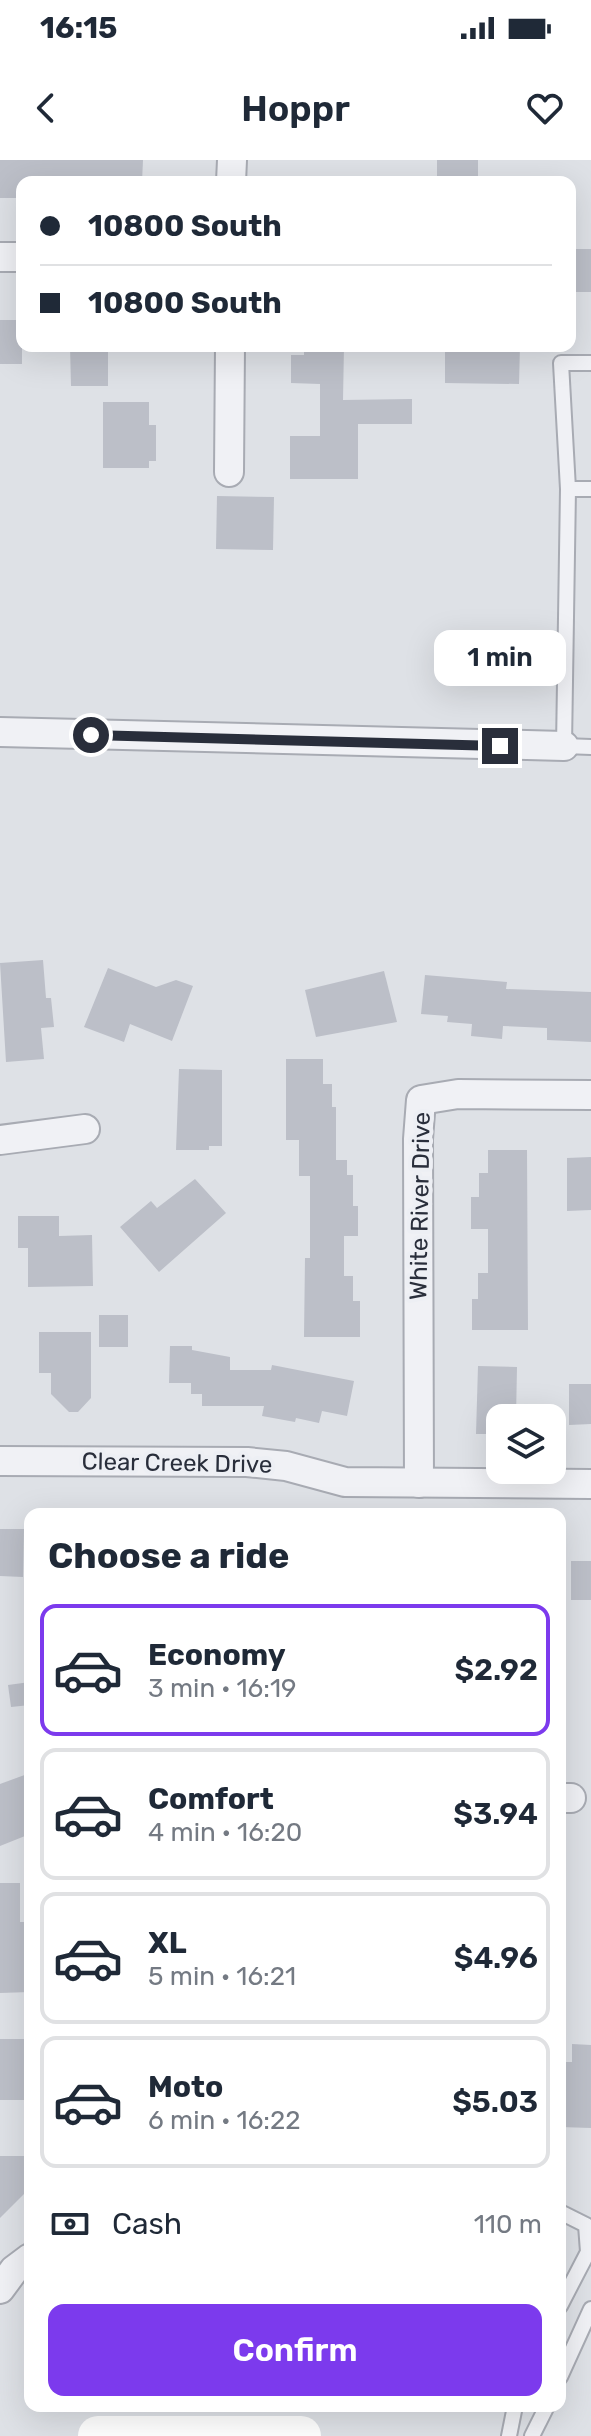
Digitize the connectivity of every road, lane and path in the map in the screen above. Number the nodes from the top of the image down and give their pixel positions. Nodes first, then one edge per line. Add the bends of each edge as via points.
1 (230, 352) edge
2 (591, 363) edge
3 (229, 472) dead end
4 (568, 489) junction
5 (591, 489) edge
6 (0, 732) edge
7 (577, 747) edge
8 (591, 1095) edge
9 (85, 1129) dead end
10 (0, 1140) edge
11 (0, 1461) edge
12 (419, 1483) junction
13 (591, 1484) edge
14 (566, 2215) edge
15 (24, 2262) edge
16 (0, 2289) edge
17 (566, 2294) edge
18 (591, 2309) edge
19 (566, 2364) edge
20 (514, 2412) edge
21 (544, 2412) edge
22 (98, 2436) edge
23 (301, 2436) edge
24 (509, 2436) edge
25 (532, 2436) edge

1 - 3 street
2 - 4 lane via 561,363
4 - 5 lane
4 - 7 lane
6 - 7 street
8 - 12 street, White River Drive via 458,1094 421,1100
9 - 10 street
11 - 12 street, Clear Creek Drive via 256,1462 345,1482
12 - 13 street, Clear Creek Drive
14 - 17 lane via 586,2225 588,2252
15 - 16 street
18 - 19 lane
20 - 24 lane
21 - 25 lane
22 - 23 street

